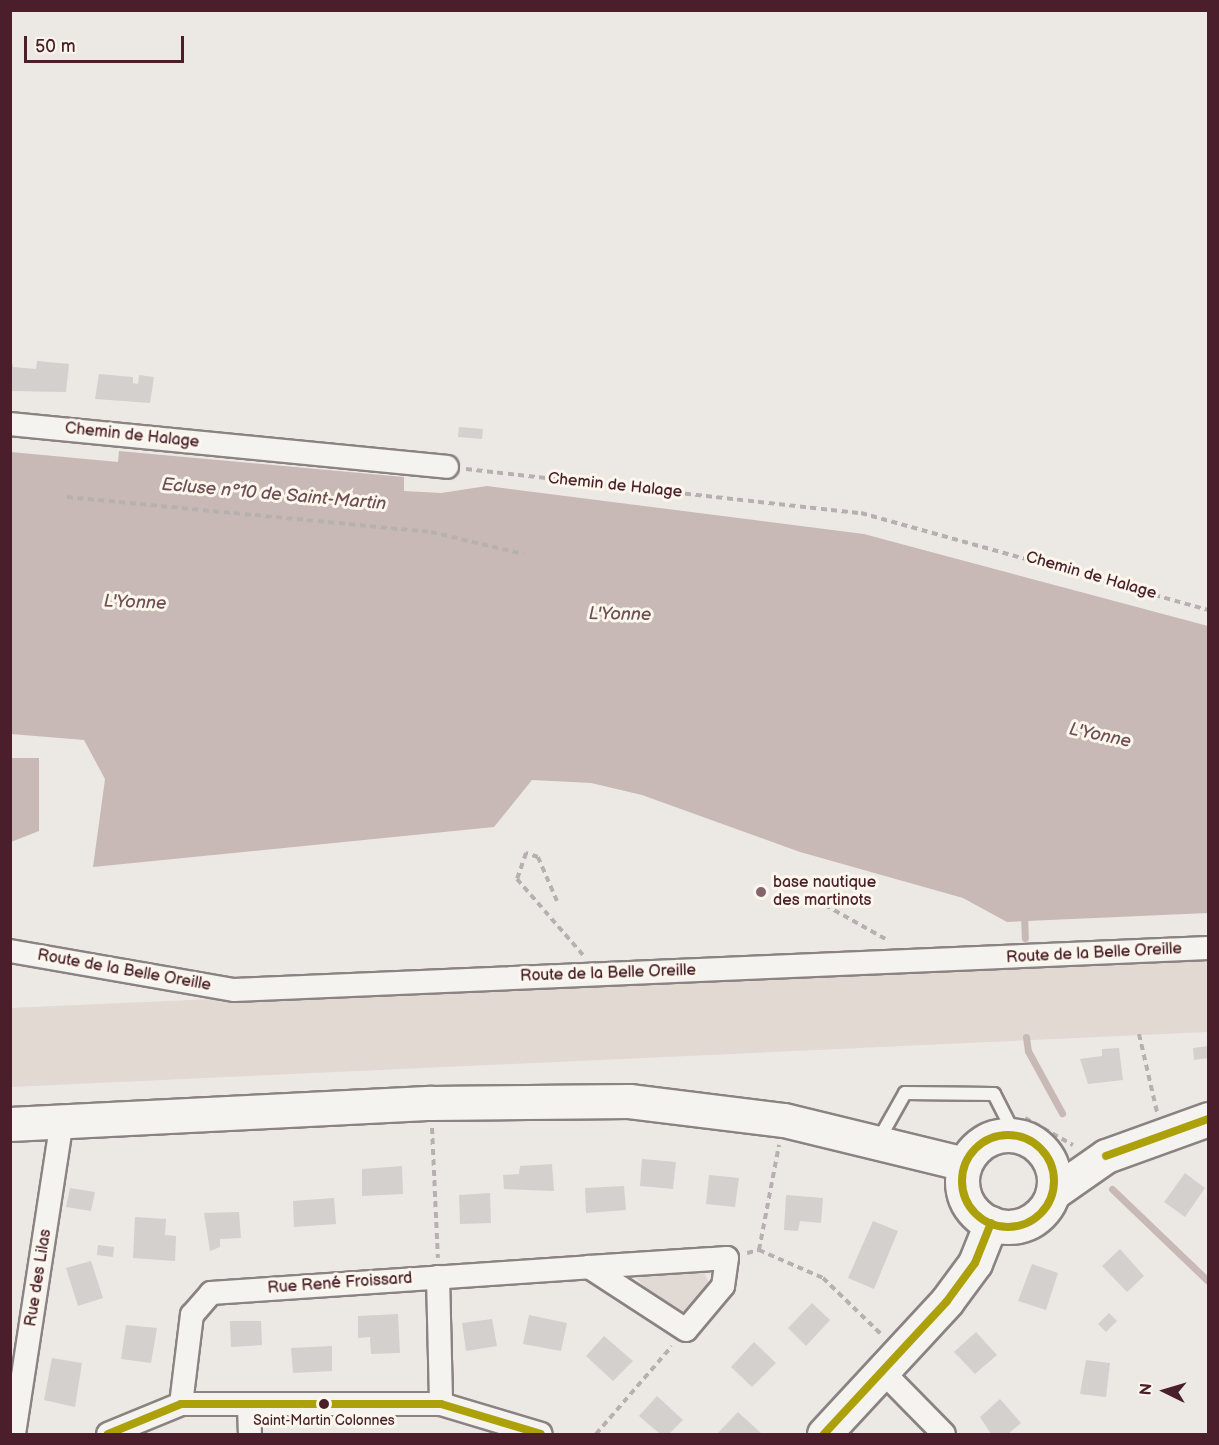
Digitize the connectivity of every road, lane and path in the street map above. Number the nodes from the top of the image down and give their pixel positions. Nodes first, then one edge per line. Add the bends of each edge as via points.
1 (10, 424) edge
2 (447, 467) joint
3 (67, 497) dead end
4 (523, 554) dead end
5 (1209, 609) edge
6 (557, 901) dead end
7 (825, 905) dead end
8 (1209, 948) edge
9 (10, 951) edge
10 (927, 963) junction
11 (596, 974) junction
12 (1139, 1034) dead end
13 (998, 1102) junction
14 (1209, 1119) edge
15 (62, 1121) junction
16 (432, 1123) junction
17 (443, 1123) dead end
18 (10, 1124) edge
19 (420, 1124) dead end
20 (1164, 1136) junction
21 (768, 1138) dead end
22 (780, 1140) junction
23 (878, 1141) junction
24 (790, 1142) dead end
25 (1029, 1142) junction
26 (1091, 1151) junction
27 (965, 1164) junction
28 (1053, 1193) junction
29 (991, 1224) junction
30 (759, 1250) junction
31 (727, 1258) junction
32 (589, 1267) junction
33 (438, 1277) junction
34 (686, 1330) junction
35 (891, 1362) junction
36 (181, 1404) junction
37 (441, 1404) junction
38 (249, 1407) junction
39 (14, 1434) edge
40 (108, 1434) edge
41 (250, 1434) edge
42 (541, 1434) edge
43 (596, 1434) edge
44 (825, 1434) edge
45 (944, 1434) edge

1 - 2 street, Chemin de Halage
2 - 5 path, Chemin de Halage via 861,513
3 - 4 path via 431,532
6 - 11 path via 538,857 526,853 517,879 566,930
7 - 10 path
8 - 10 street, Route de la Belle Oreille
9 - 11 street, Route de la Belle Oreille via 234,990
10 - 11 street, Route de la Belle Oreille
12 - 20 path
13 - 23 lane via 994,1094 905,1094
13 - 25 lane
13 - 26 path
14 - 20 main road
15 - 18 main road
15 - 23 main road via 442,1103 629,1101 784,1120
15 - 39 street, Rue des Lilas
16 - 17 path
16 - 19 path
16 - 33 path
20 - 26 main road
21 - 22 path
22 - 24 path
22 - 30 path
23 - 27 main road
25 - 26 main road via 1062,1155
25 - 27 main road via 985,1141
25 - 28 main road via 1051,1163
26 - 28 main road
27 - 29 main road via 963,1185 969,1206
28 - 29 main road via 1046,1208 1021,1226
29 - 35 main road via 975,1263
30 - 31 path
30 - 35 path via 823,1278
31 - 32 street, Rue René Froissard
31 - 34 street via 723,1286
32 - 33 street, Rue René Froissard
32 - 34 street
33 - 36 street, Rue René Froissard via 211,1293 192,1316
33 - 37 street
34 - 43 path
35 - 44 main road
35 - 45 street
36 - 38 street
36 - 40 street
37 - 38 street
37 - 42 street
38 - 41 street

